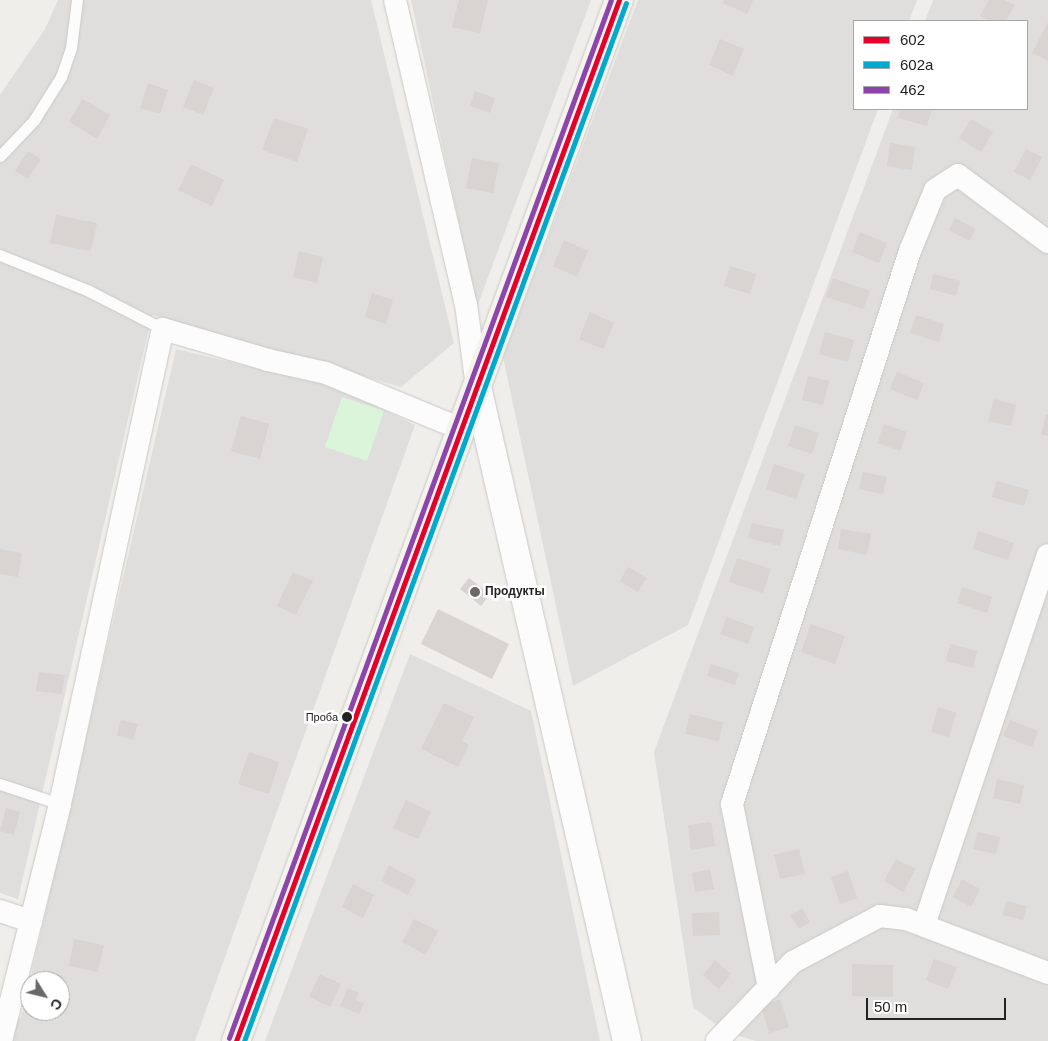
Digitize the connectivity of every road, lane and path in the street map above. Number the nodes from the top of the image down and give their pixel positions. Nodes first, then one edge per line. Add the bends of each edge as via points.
1 (76, 0) edge
2 (395, 0) edge
3 (619, 0) edge
4 (0, 156) edge
5 (1048, 242) edge
6 (0, 255) edge
7 (164, 329) junction
8 (478, 387) junction
9 (462, 428) junction
10 (1048, 555) edge
11 (0, 784) edge
12 (60, 804) junction
13 (0, 911) edge
14 (31, 921) junction
15 (924, 925) junction
16 (1048, 973) edge
17 (769, 988) junction
18 (1, 1041) edge
19 (236, 1041) edge
20 (627, 1041) edge
21 (717, 1041) edge

1 - 4 lane via 71,48 61,77 34,120
2 - 8 street via 466,304
3 - 8 main road
5 - 17 street via 958,175 935,190 910,251 732,804
6 - 7 lane via 89,290
7 - 9 street via 268,360 326,373
7 - 12 street
8 - 9 main road
8 - 20 street
9 - 19 main road
10 - 15 street
11 - 12 lane
12 - 14 street
13 - 14 street
14 - 18 street
15 - 16 street
15 - 17 street via 880,916 793,962
17 - 21 street

